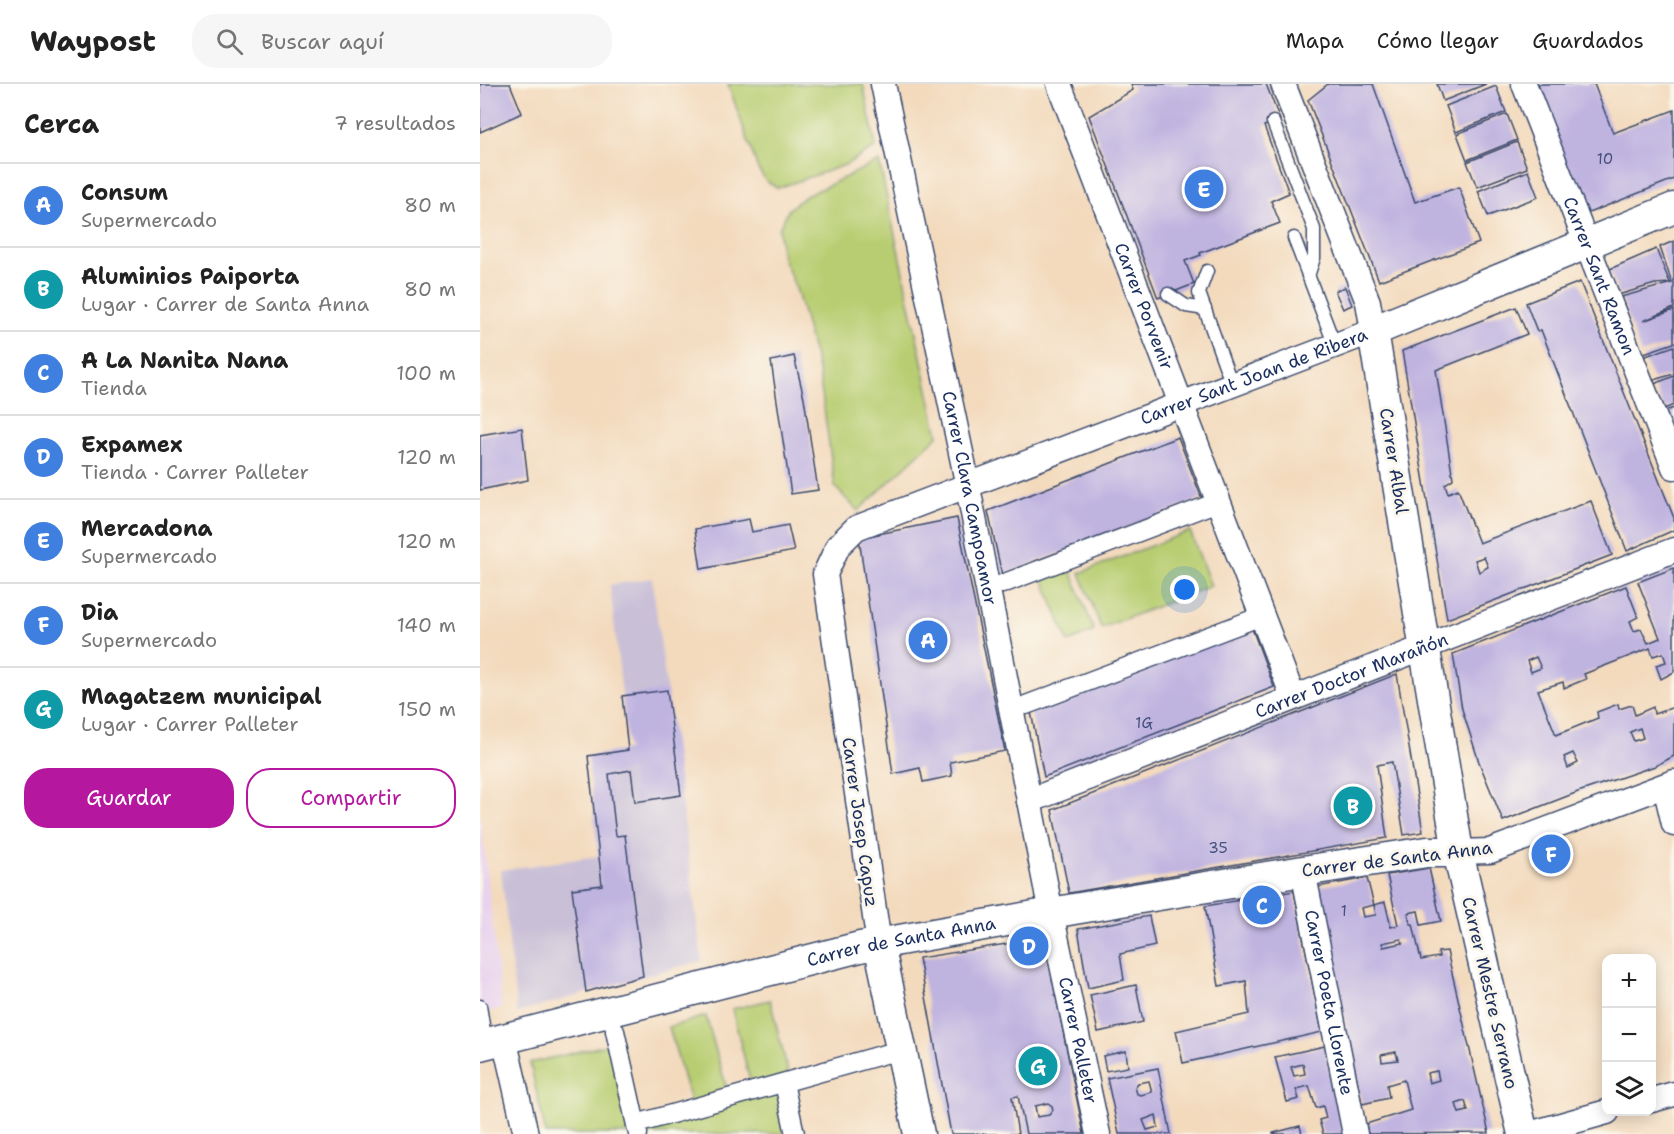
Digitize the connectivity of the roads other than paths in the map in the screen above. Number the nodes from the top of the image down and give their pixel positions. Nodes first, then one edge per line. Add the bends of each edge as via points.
1 (883, 84) edge
2 (1059, 84) edge
3 (1283, 84) edge
4 (1524, 84) edge
5 (1273, 122) dead end
6 (1674, 208) edge
7 (1294, 238) dead end
8 (1585, 243) junction
9 (1207, 271) dead end
10 (1308, 276) junction
11 (1168, 294) dead end
12 (1205, 309) junction
13 (1373, 331) junction
14 (1335, 346) junction
15 (1232, 385) junction
16 (1182, 404) junction
17 (1674, 467) edge
18 (967, 485) junction
19 (1207, 506) dead end
20 (838, 546) joint
21 (1674, 550) edge
22 (1002, 584) dead end
23 (1251, 620) dead end
24 (1424, 646) junction
25 (1293, 697) junction
26 (1026, 705) dead end
27 (1670, 784) edge
28 (1029, 801) junction
29 (1674, 824) edge
30 (1458, 852) junction
31 (1303, 871) junction
32 (1051, 913) junction
33 (879, 944) junction
34 (480, 1006) edge
35 (615, 1032) dead end
36 (490, 1042) edge
37 (885, 1054) dead end
38 (784, 1083) junction
39 (1674, 1094) edge
40 (1656, 1099) edge
41 (1602, 1113) edge
42 (637, 1129) edge
43 (526, 1134) edge
44 (795, 1134) edge
45 (919, 1134) edge
46 (1098, 1134) edge
47 (1355, 1134) edge
48 (1523, 1134) edge
49 (1529, 1134) edge

1 - 18 street, Carrer Clara Campoamor
2 - 16 street, Carrer Porvenir
3 - 13 street, Carrer Albal via 1368,302
4 - 8 street, Carrer Sant Ramon
5 - 10 lane via 1314,229 1314,258
6 - 8 street, Carrer Sant Joan de Ribera
7 - 10 lane
8 - 13 street, Carrer Sant Joan de Ribera
8 - 17 street, Carrer Sant Ramon
9 - 12 lane via 1199,293
10 - 14 lane
11 - 12 lane via 1186,306
12 - 15 lane
13 - 14 street, Carrer Sant Joan de Ribera
13 - 24 street, Carrer Albal
14 - 15 street, Carrer Sant Joan de Ribera
15 - 16 street, Carrer Sant Joan de Ribera
16 - 18 street, Carrer Sant Joan de Ribera
16 - 25 street, Carrer Porvenir
18 - 20 street, Carrer Sant Joan de Ribera via 856,528
18 - 28 street, Carrer Clara Campoamor
19 - 22 street
20 - 33 street, Carrer Josep Capuz via 825,574
21 - 24 street, Carrer Doctor Marañón
23 - 26 street
24 - 25 street, Carrer Doctor Marañón
24 - 30 street, Carrer Albal
25 - 28 street, Carrer Doctor Marañón
27 - 29 street
27 - 30 street, Carrer de Santa Anna via 1490,851
28 - 32 street, Carrer Clara Campoamor
30 - 31 street, Carrer de Santa Anna via 1427,852
30 - 48 street, Carrer Mestre Serrano
31 - 32 street, Carrer de Santa Anna
31 - 47 street, Carrer Poeta Llorente
32 - 33 street, Carrer de Santa Anna
32 - 46 street, Carrer Palleter
33 - 36 street, Carrer de Santa Anna
33 - 45 street, Carrer Josep Capuz
34 - 36 lane
35 - 42 street
36 - 43 street
37 - 38 street
38 - 42 street
38 - 44 street
39 - 40 street
41 - 49 street

